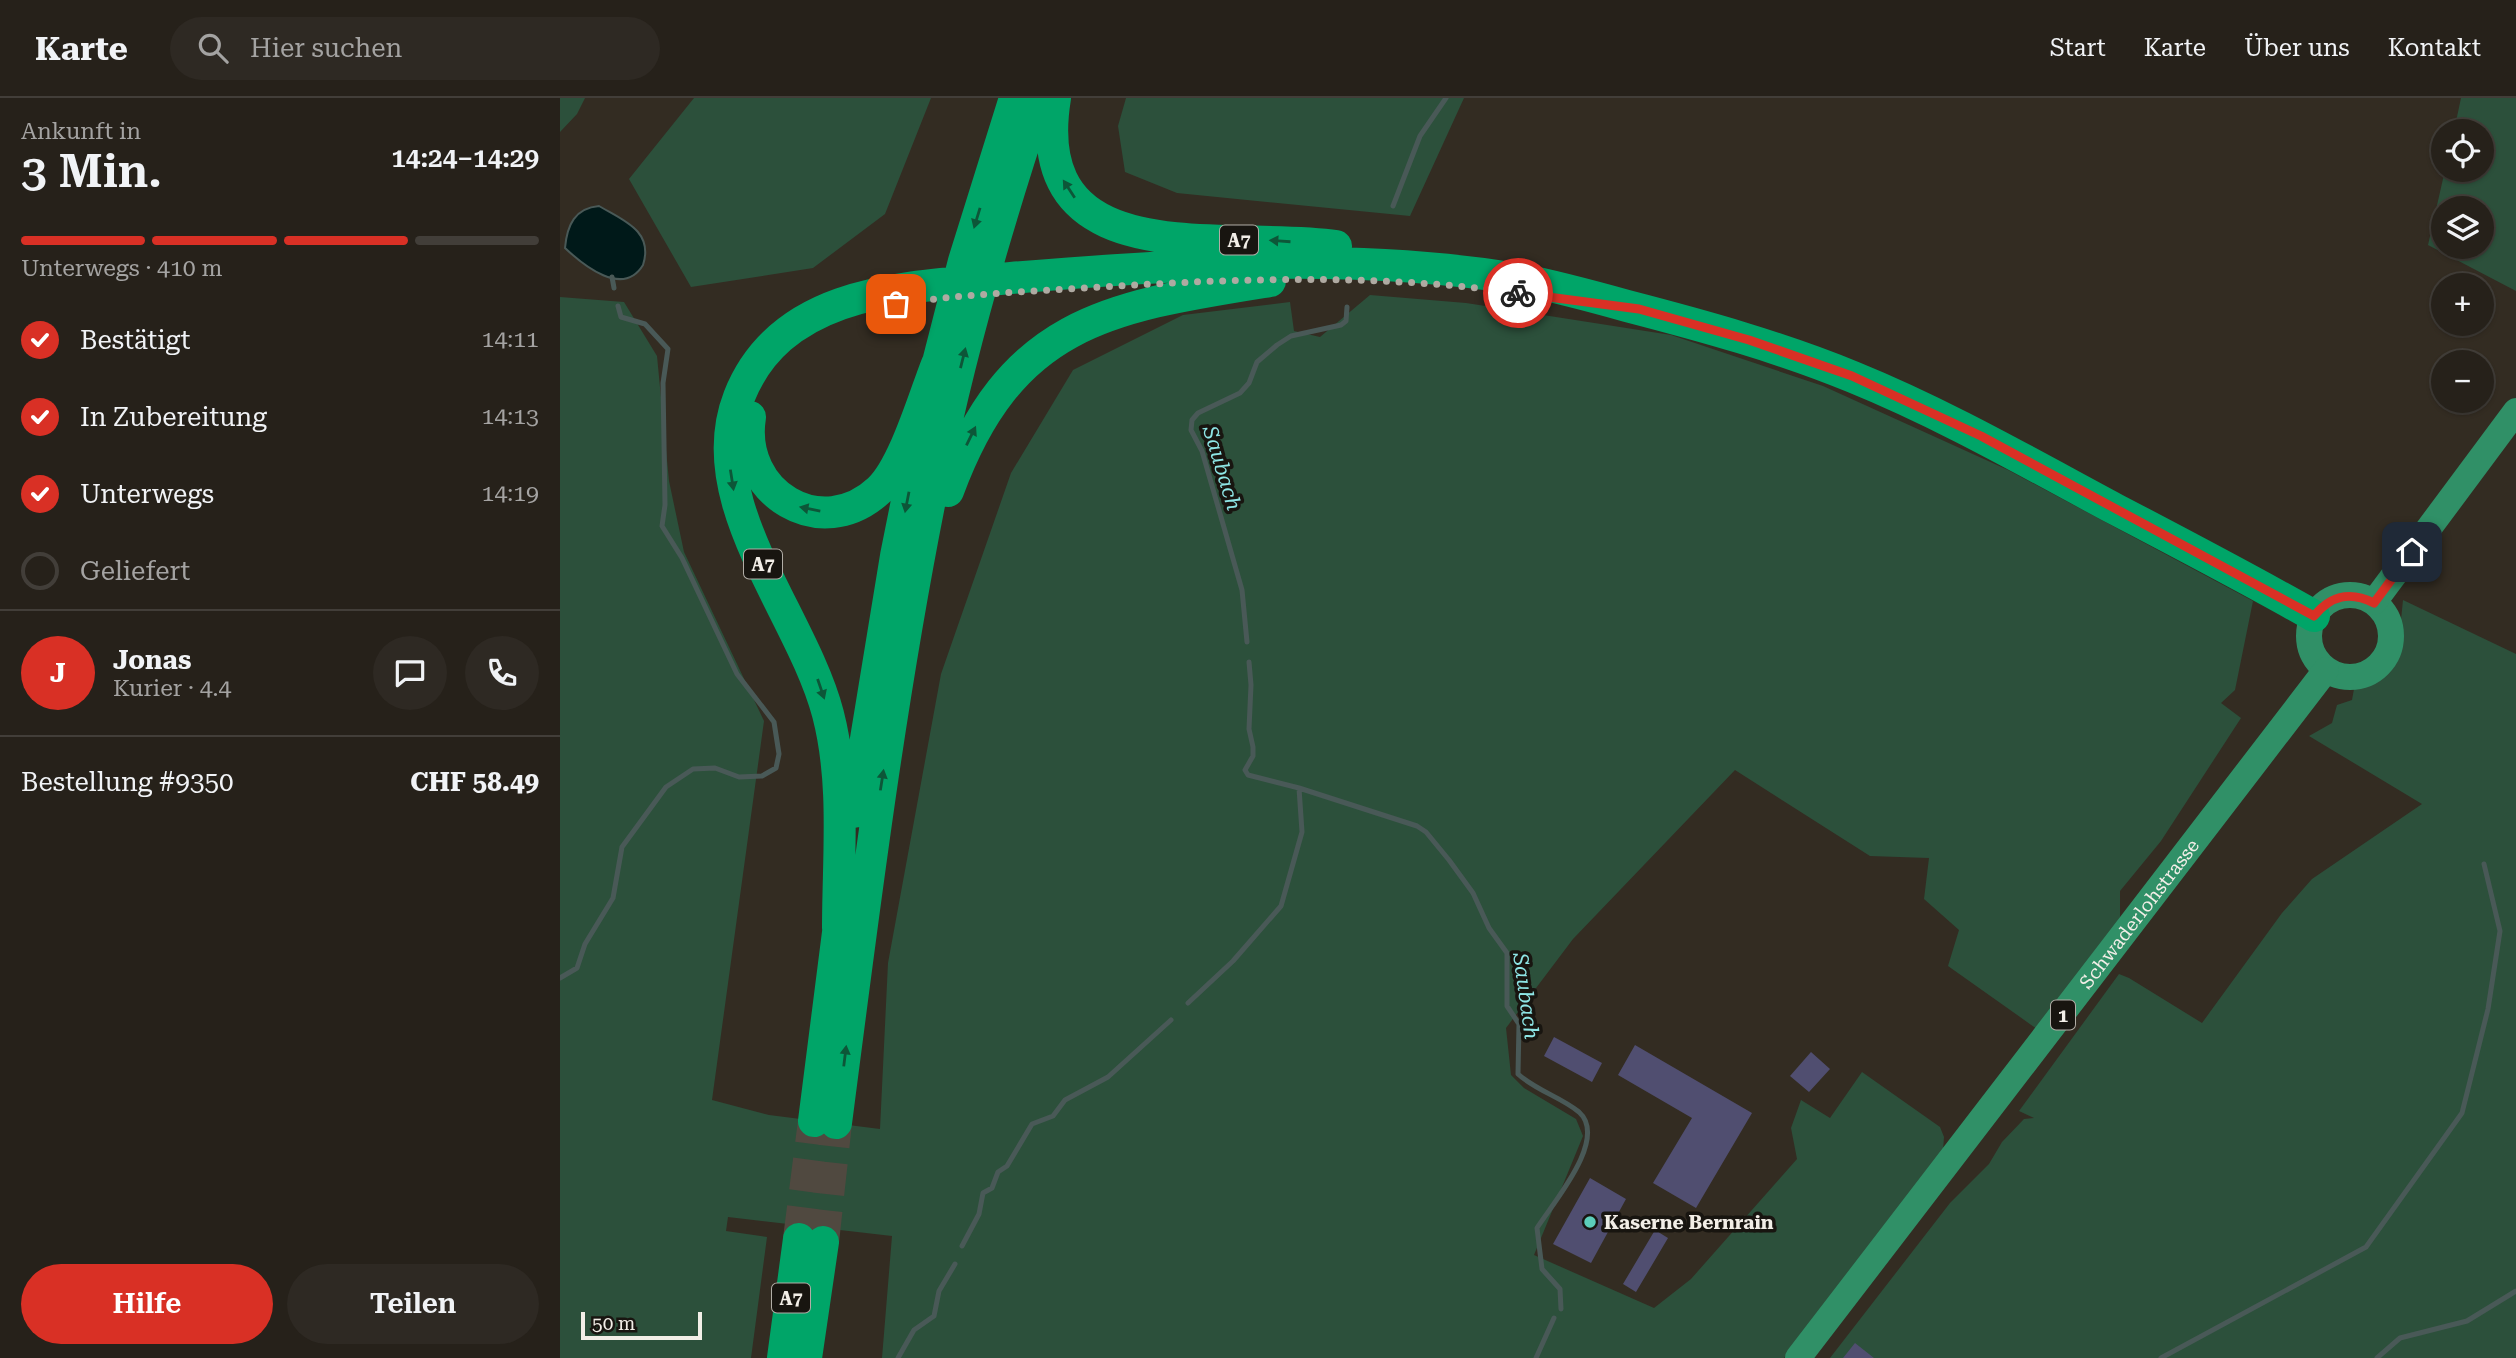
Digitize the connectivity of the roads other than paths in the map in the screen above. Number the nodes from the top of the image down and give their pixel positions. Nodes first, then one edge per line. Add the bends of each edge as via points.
1 (1015, 98) edge
2 (1040, 98) edge
3 (1055, 98) edge
4 (1286, 279) junction
5 (1516, 279) junction
6 (1030, 284) junction
7 (898, 296) junction
8 (1639, 309) junction
9 (937, 363) junction
10 (2516, 411) edge
11 (2374, 603) junction
12 (909, 616) junction
13 (2314, 616) junction
14 (2326, 670) junction
15 (838, 928) junction
16 (783, 1358) edge
17 (806, 1358) edge
18 (1798, 1358) edge

1 -> 9 highway, A7
12 -> 2 highway, A7 via 935,473 965,349
5 -> 3 highway, A7 via 1326,245 1169,238 1118,229 1085,209 1064,181 1053,150
4 - 6 highway, A7
4 - 8 highway, A7 via 1439,284
12 -> 4 highway, A7 via 969,440 1000,391 1034,357 1082,326 1130,308
5 - 6 highway, A7 via 1429,269 1296,264
5 - 8 highway, A7
6 - 7 highway, A7
9 -> 7 highway, A7 via 892,474 864,501 839,511 804,509 776,495 758,473 750,454 749,427 757,393 775,364 823,326
7 -> 15 highway, A7 via 841,303 785,333 748,377 734,411 730,438 738,508 811,663 833,736 838,780
8 - 13 highway via 1797,355 1897,396 1981,436
9 -> 15 highway, A7 via 885,617
10 - 11 main road
11 - 13 main road via 2348,595 2334,598
11 - 14 main road via 2392,632 2388,654 2379,666 2353,678
15 -> 12 highway, A7 via 825,1122
13 - 14 main road via 2309,627 2311,651
14 - 18 main road, Schwaderlohstrasse / 1
16 - 17 highway, A7 via 811,1240

